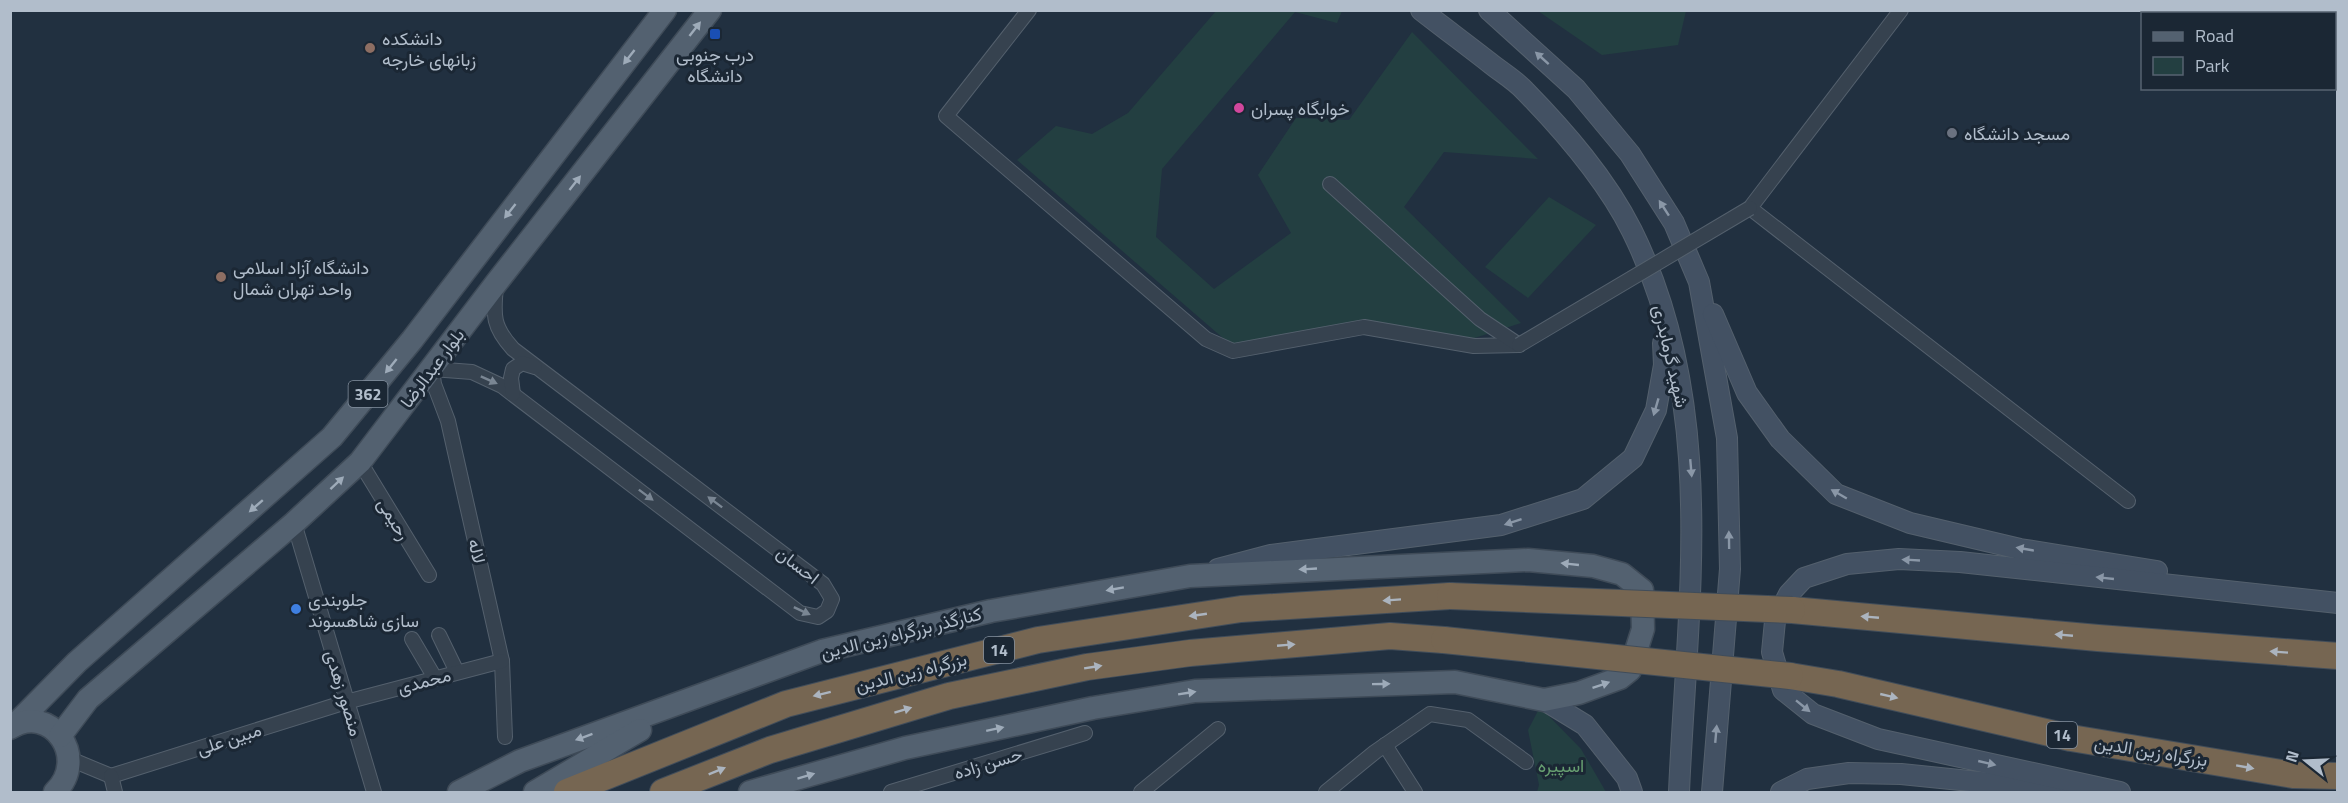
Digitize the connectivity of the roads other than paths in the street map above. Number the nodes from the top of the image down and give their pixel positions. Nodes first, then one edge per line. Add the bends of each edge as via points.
1 (665, 10) edge
2 (710, 10) edge
3 (1029, 10) edge
4 (1421, 10) edge
5 (1490, 10) edge
6 (1901, 10) edge
7 (1330, 184) dead end
8 (1750, 208) junction
9 (497, 282) junction
10 (1700, 282) junction
11 (1661, 307) junction
12 (1519, 345) junction
13 (537, 368) junction
14 (432, 369) junction
15 (513, 394) junction
16 (360, 462) junction
17 (2128, 501) dead end
18 (294, 523) junction
19 (429, 575) dead end
20 (1190, 576) junction
21 (2289, 597) junction
22 (2337, 603) edge
23 (439, 635) dead end
24 (412, 639) dead end
25 (2337, 656) edge
26 (502, 661) junction
27 (77, 662) junction
28 (457, 672) junction
29 (749, 677) junction
30 (435, 678) junction
31 (98, 691) junction
32 (1544, 700) junction
33 (346, 702) junction
34 (12, 726) edge
35 (1218, 729) dead end
36 (1085, 733) dead end
37 (60, 736) junction
38 (505, 736) dead end
39 (1385, 745) junction
40 (70, 759) junction
41 (1526, 762) dead end
42 (111, 776) junction
43 (2337, 776) edge
44 (1145, 791) edge
45 (55, 792) edge
46 (115, 792) edge
47 (374, 792) edge
48 (459, 792) edge
49 (535, 792) edge
50 (567, 792) edge
51 (663, 792) edge
52 (750, 792) edge
53 (891, 792) edge
54 (1326, 792) edge
55 (1415, 792) edge
56 (1632, 792) edge
57 (1679, 792) edge
58 (1712, 792) edge
59 (1781, 792) edge
60 (2080, 792) edge
61 (2120, 792) edge

1 -> 27 main road, بلوار عبدالرضا / 362 via 412,340 332,437
9 -> 2 main road, بلوار عبدالرضا / 362
3 - 12 street via 946,116 1206,339 1233,351 1364,327 1474,346
4 - 11 main road, شهید گرمابدری via 1524,89 1588,161 1632,231
10 -> 5 main road via 1674,222 1630,154 1576,89
6 - 8 street
7 - 12 street via 1480,319
8 - 12 street, bridge
8 - 17 street
9 - 13 street, احسان via 494,313 498,333
9 - 14 main road, بلوار عبدالرضا / 362
21 -> 10 main road via 2020,549 1910,523 1836,494 1780,439 1747,393
58 -> 10 main road via 1730,569 1727,438
11 -> 20 main road via 1664,365 1656,410 1633,458 1583,500 1501,525 1271,555
11 -> 57 main road, شهید گرمابدری via 1683,394 1692,475 1692,597
13 - 15 street via 522,363 513,369
15 -> 13 street, احسان via 800,613 818,617 827,611 832,599 823,584
14 -> 15 street, احسان via 472,372
14 - 16 main road, بلوار عبدالرضا / 362
14 - 26 street, لاله via 448,421
18 -> 16 main road, بلوار عبدالرضا / 362
16 - 19 street, رحیمی
18 - 31 main road, بلوار عبدالرضا / 362
18 - 33 street, منصور زهدی
20 -> 29 main road, کنارگذر بزرگراه زین الدین via 991,611 822,651
32 -> 20 main road, کنارگذر بزرگراه زین الدین via 1579,693 1620,678 1630,670 1644,629 1642,590 1622,574 1593,566 1528,560
21 - 22 main road
21 -> 61 main road via 1899,559 1847,564 1804,578 1789,594 1775,621 1772,652 1784,690 1814,714 1878,739
23 - 28 street
24 - 30 street
25 -> 50 highway, بزرگراه زین الدین / 14, bridge via 1792,610 1450,596 1242,609 1038,640 786,704
26 - 28 street, محمدی
26 - 38 street, لاله
27 - 31 main road via 81,684
27 - 34 main road, بلوار عبدالرضا / 362
28 - 30 street, محمدی
29 -> 48 main road, کنارگذر بزرگراه زین الدین via 520,761
29 - 49 main road via 617,741
30 - 33 street, محمدی
31 - 37 main road, بلوار عبدالرضا / 362
52 -> 32 main road via 905,748 1195,691 1455,682
32 - 56 main road via 1585,725 1627,778
33 - 42 street, مبین علی
33 - 47 street, منصور زهدی
34 - 37 main road via 39,723
35 - 44 street
36 - 53 street, حسن زاده
37 - 40 main road
39 - 41 street via 1430,714 1468,720
39 - 54 street
39 - 55 street
40 - 42 street
40 - 45 main road via 64,782
42 - 46 street
51 -> 43 highway, بزرگراه زین الدین / 14, bridge via 770,750 927,703 1087,667 1190,653 1390,636 1790,676 2071,738 2293,775
59 - 60 main road via 1807,779 1849,773 1901,774

